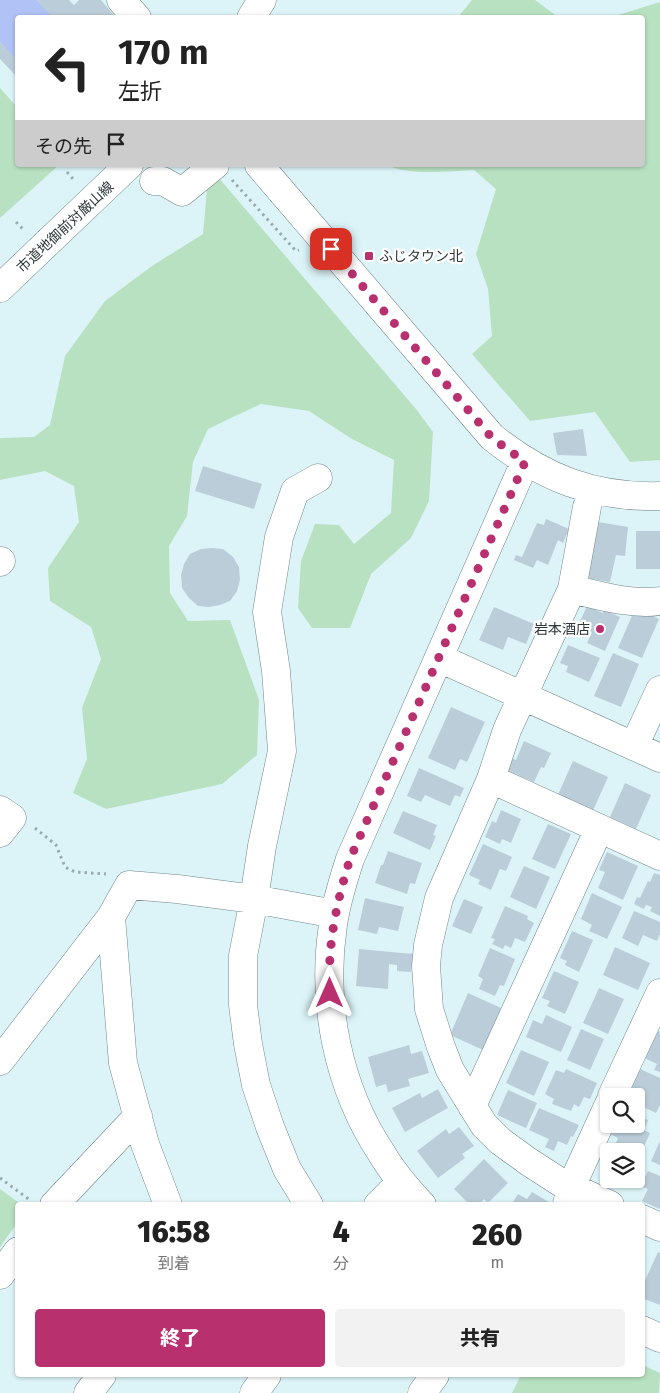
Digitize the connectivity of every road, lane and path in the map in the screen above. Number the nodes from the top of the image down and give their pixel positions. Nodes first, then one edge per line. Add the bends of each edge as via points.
1 (121, 0) edge
2 (262, 0) edge
3 (134, 15) edge
4 (252, 15) edge
5 (127, 167) edge
6 (261, 167) edge
7 (67, 172) dead end
8 (223, 172) edge
9 (74, 180) dead end
10 (154, 181) dead end
11 (16, 222) dead end
12 (23, 229) dead end
13 (296, 251) dead end
14 (0, 288) edge
15 (525, 462) junction
16 (318, 478) dead end
17 (660, 496) edge
18 (587, 507) dead end
19 (572, 589) junction
20 (660, 601) edge
21 (439, 658) junction
22 (660, 690) edge
23 (523, 696) junction
24 (634, 746) junction
25 (660, 758) edge
26 (491, 779) junction
27 (0, 810) edge
28 (30, 824) dead end
29 (599, 829) junction
30 (0, 833) edge
31 (660, 856) edge
32 (129, 885) junction
33 (254, 899) junction
34 (335, 914) junction
35 (112, 917) junction
36 (660, 993) edge
37 (0, 1061) edge
38 (616, 1088) edge
39 (472, 1106) junction
40 (138, 1116) junction
41 (600, 1125) edge
42 (0, 1178) edge
43 (401, 1182) junction
44 (569, 1196) edge
45 (33, 1202) edge
46 (57, 1202) edge
47 (167, 1202) edge
48 (307, 1202) edge
49 (381, 1202) edge
50 (419, 1202) edge
51 (596, 1202) edge
52 (645, 1220) edge
53 (660, 1227) edge
54 (15, 1256) edge
55 (0, 1275) edge
56 (645, 1331) edge
57 (660, 1338) edge
58 (100, 1377) edge
59 (266, 1377) edge
60 (434, 1377) edge
61 (88, 1393) edge
62 (254, 1393) edge
63 (422, 1393) edge

1 - 3 street
2 - 4 street
5 - 14 street, 市道地御前対厳山線
6 - 15 street via 492,438
7 - 9 path
8 - 10 street via 182,192 163,181
8 - 13 path
11 - 12 path
15 - 17 street via 555,477 591,489
15 - 21 street
16 - 33 street via 295,491 280,537 267,612 276,671 282,751
18 - 19 street
19 - 20 street via 618,600
19 - 23 street
21 - 23 street
21 - 34 street via 350,859
22 - 24 street
23 - 24 street
23 - 26 street via 507,730
24 - 25 street
26 - 29 street
26 - 39 street via 439,898 426,966 429,1009 441,1048
27 - 30 street via 12,818
28 - 32 path via 56,845 65,867 75,872 110,874
29 - 31 street
29 - 39 street
32 - 33 street
32 - 35 street
33 - 34 street
33 - 48 street via 243,956 248,1044 256,1085 270,1127 287,1170
34 - 43 street via 330,993 340,1061 364,1124
35 - 37 street
35 - 40 street via 123,1062
36 - 38 street
39 - 44 street via 500,1141
40 - 46 street
40 - 47 street
41 - 44 street
42 - 45 path
43 - 49 street
43 - 50 street
44 - 51 street
52 - 53 street
54 - 55 street
56 - 57 street
58 - 61 street
59 - 62 street
60 - 63 street

